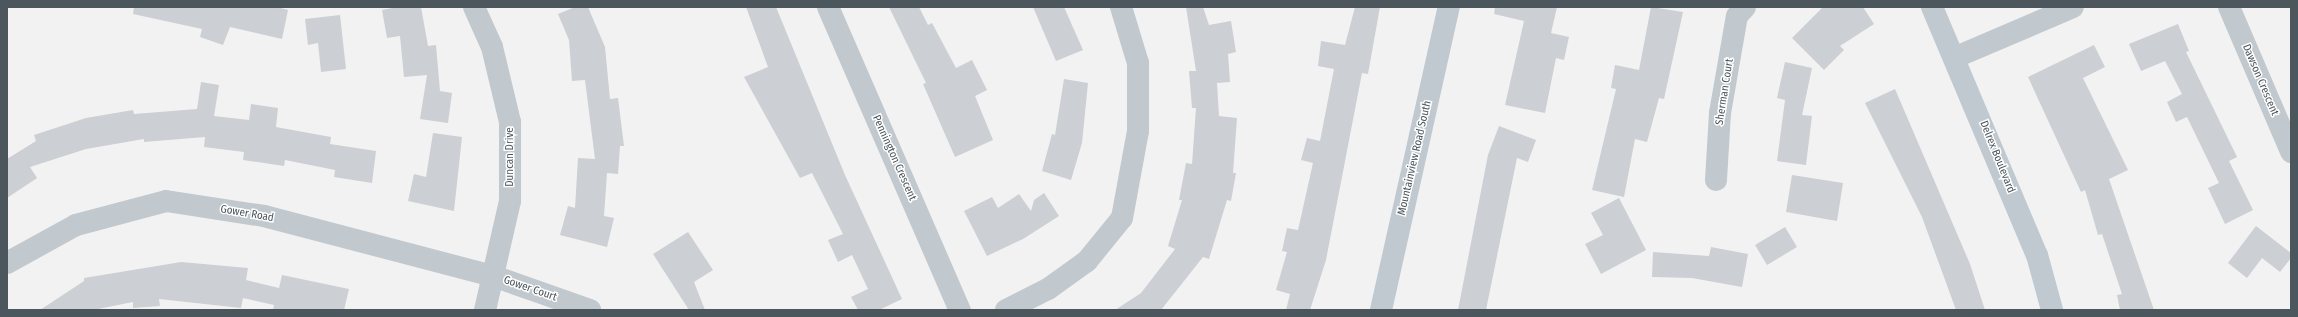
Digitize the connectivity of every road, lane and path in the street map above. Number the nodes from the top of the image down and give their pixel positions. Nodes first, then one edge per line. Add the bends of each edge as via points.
1 (474, 7) edge
2 (828, 7) edge
3 (1121, 7) edge
4 (1449, 7) edge
5 (1745, 7) edge
6 (1932, 7) edge
7 (2073, 7) edge
8 (2229, 7) edge
9 (1956, 57) junction
10 (2291, 152) edge
11 (1716, 180) dead end
12 (7, 263) edge
13 (493, 276) junction
14 (485, 310) edge
15 (590, 310) edge
16 (960, 310) edge
17 (1006, 310) edge
18 (1381, 310) edge
19 (2052, 310) edge

1 - 13 street, Duncan Drive via 492,47 510,122 510,201
2 - 16 street, Pennington Crescent
3 - 17 street via 1138,64 1138,131 1122,218 1087,261 1048,290
4 - 18 street, Mountainview Road South
5 - 11 street, Sherman Court via 1737,16 1720,113
6 - 9 street, Delrex Boulevard
7 - 9 street
8 - 10 street, Dawson Crescent
9 - 19 street, Delrex Boulevard via 2037,255
12 - 13 street, Gower Road via 76,226 166,201 264,216
13 - 14 street, Duncan Drive
13 - 15 street, Gower Court

